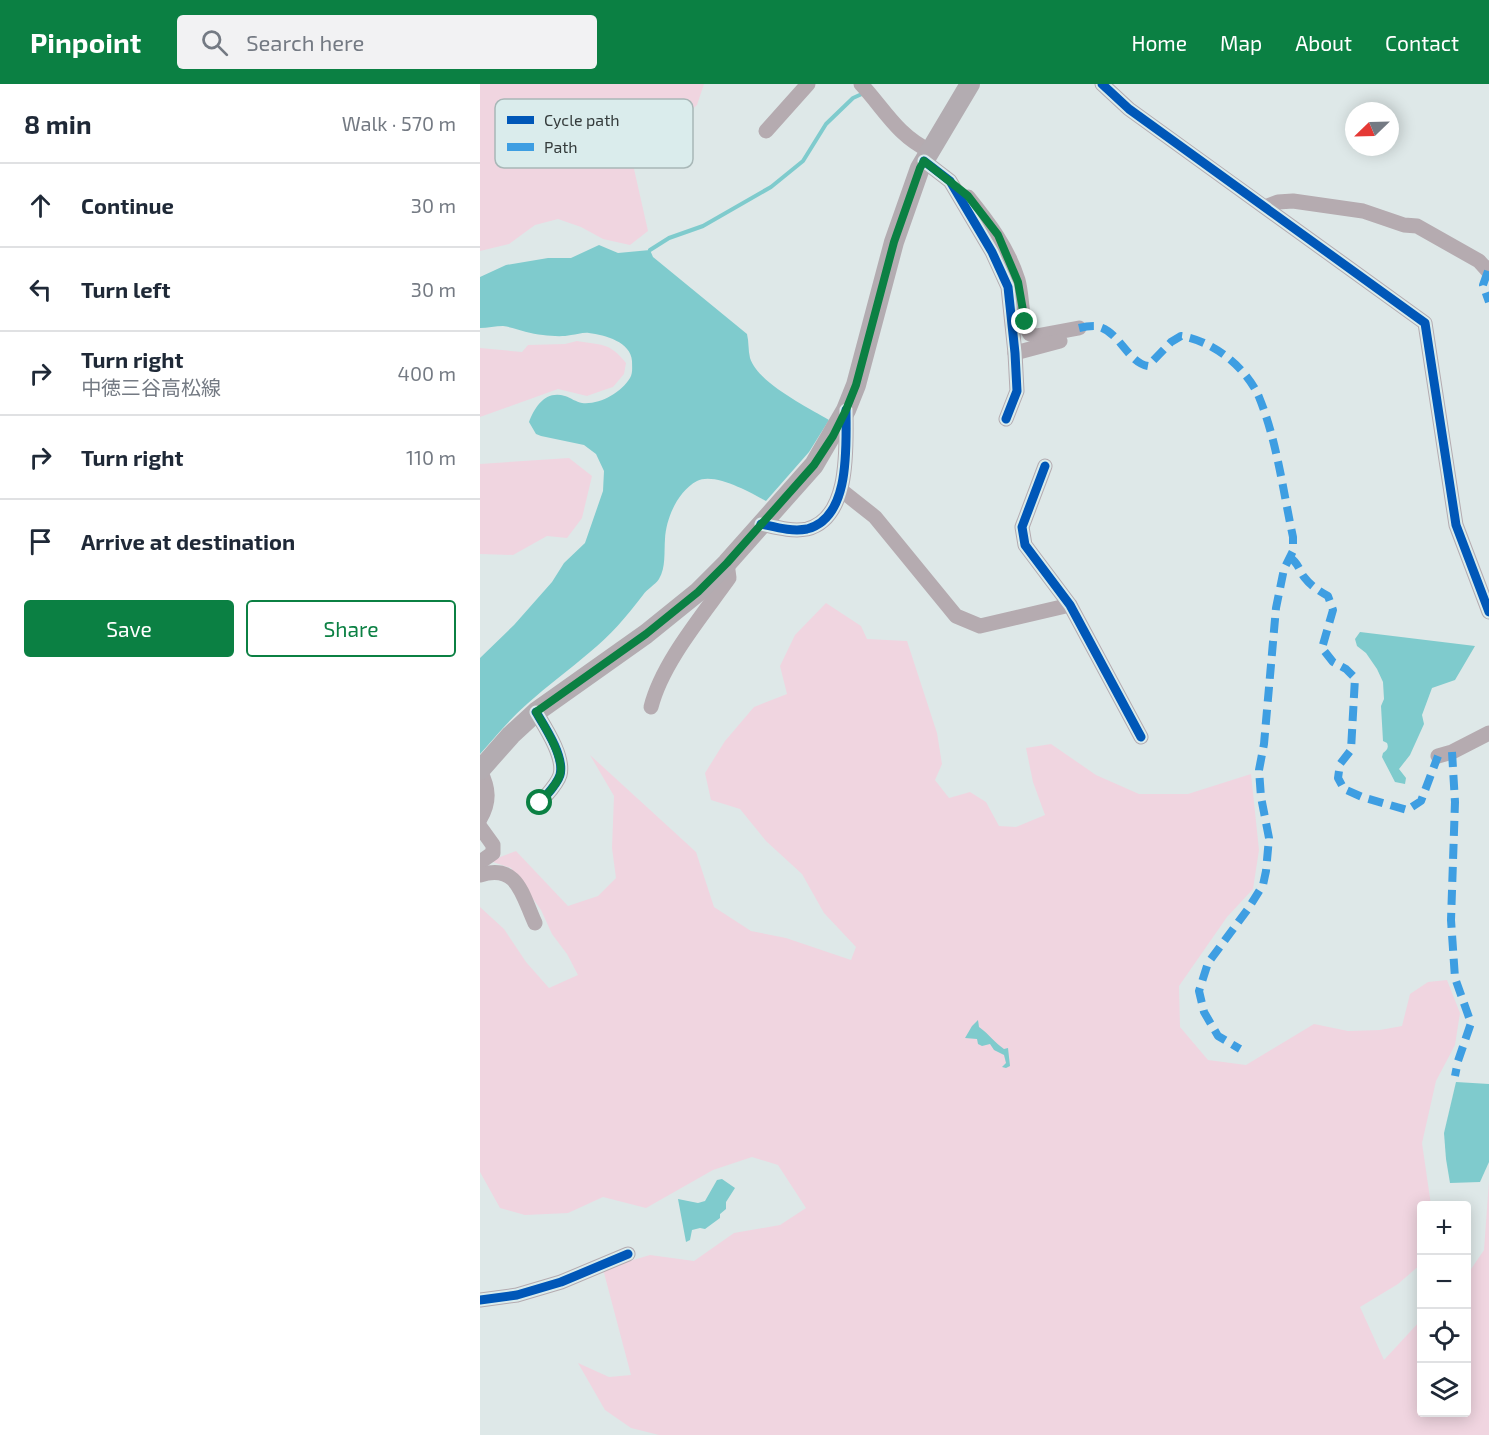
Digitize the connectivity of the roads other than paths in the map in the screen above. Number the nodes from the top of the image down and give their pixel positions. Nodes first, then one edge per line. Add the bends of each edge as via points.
1 (808, 84) edge
2 (970, 84) edge
3 (1102, 84) edge
4 (864, 88) edge
5 (766, 131) dead end
6 (927, 156) junction
7 (950, 181) junction
8 (1265, 207) junction
9 (1489, 268) edge
10 (1015, 354) junction
11 (846, 410) junction
12 (1006, 419) dead end
13 (1045, 466) dead end
14 (840, 490) junction
15 (761, 524) junction
16 (727, 563) junction
17 (1070, 605) junction
18 (1489, 612) edge
19 (651, 707) dead end
20 (536, 712) junction
21 (1489, 733) edge
22 (1141, 737) dead end
23 (1438, 756) dead end
24 (480, 770) edge
25 (540, 803) dead end
26 (480, 819) edge
27 (480, 827) edge
28 (480, 862) edge
29 (480, 875) edge
30 (535, 923) dead end
31 (628, 1254) dead end
32 (480, 1300) edge

1 - 5 street
2 - 6 main road
3 - 8 street via 1129,109
4 - 6 street via 899,131
6 - 7 street
6 - 11 main road via 894,242
7 - 10 street via 1008,287
7 - 10 street via 968,196 998,235 1018,282 1030,334 1079,328 1070,338
8 - 9 street via 1293,201 1363,211 1417,226 1479,261 1488,271
8 - 18 street via 1425,323 1456,525
10 - 12 street via 1017,391
11 - 14 street
11 - 15 main road via 814,465
13 - 17 street via 1022,527 1025,545
14 - 15 street via 836,505 822,521 807,529
14 - 17 street via 875,517 956,616 980,626
15 - 16 main road
16 - 19 street via 729,578 672,660 655,690
16 - 20 main road via 646,634
17 - 22 street
20 - 24 main road
20 - 25 street via 561,763 560,776
21 - 23 street
24 - 26 street via 488,796
27 - 28 street via 493,845 493,853
29 - 30 street via 500,871 509,875
31 - 32 street via 561,1282 517,1295

